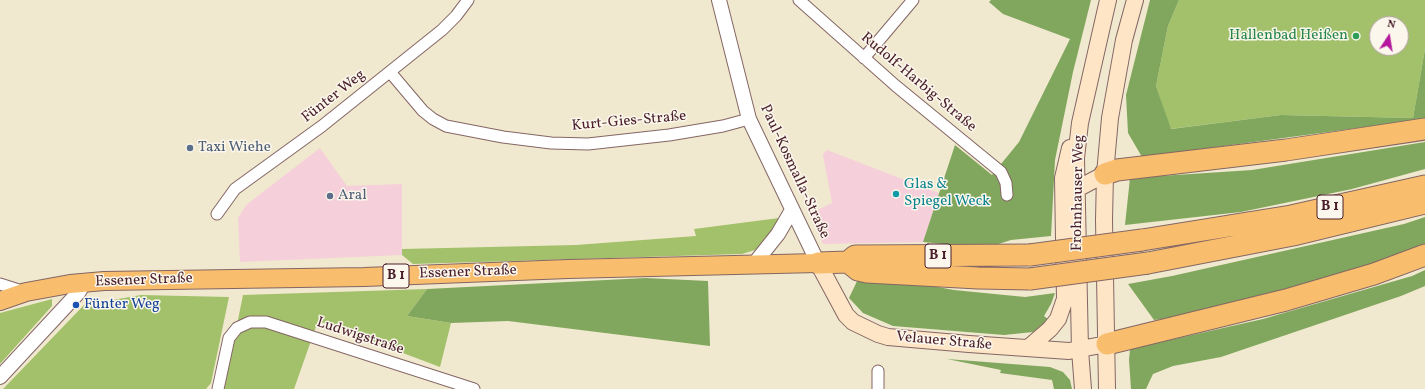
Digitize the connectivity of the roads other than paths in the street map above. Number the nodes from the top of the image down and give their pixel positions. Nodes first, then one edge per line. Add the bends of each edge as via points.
1 (468, 0) edge
2 (719, 0) edge
3 (798, 0) edge
4 (913, 0) edge
5 (1108, 0) edge
6 (1135, 0) edge
7 (864, 58) junction
8 (390, 72) junction
9 (749, 119) junction
10 (1080, 123) junction
11 (1425, 129) edge
12 (1106, 174) junction
13 (1425, 186) edge
14 (1076, 190) junction
15 (1007, 195) dead end
16 (1425, 203) edge
17 (792, 210) junction
18 (217, 214) dead end
19 (1425, 255) edge
20 (848, 262) junction
21 (818, 263) junction
22 (754, 264) junction
23 (85, 282) junction
24 (0, 284) edge
25 (26, 292) junction
26 (0, 301) edge
27 (1107, 344) junction
28 (1028, 348) junction
29 (1080, 350) junction
30 (878, 370) dead end
31 (0, 377) edge
32 (218, 389) edge
33 (474, 389) edge
34 (878, 389) edge
35 (1083, 389) edge
36 (1107, 389) edge

1 - 8 street, Fünter Weg via 450,24
2 - 9 street, Paul-Kosmalla-Straße
3 - 7 street, Rudolf-Harbig-Straße
4 - 7 street
5 - 10 main road, Frohnhauser Weg
6 - 12 main road, Frohnhauser Weg via 1124,40 1110,118
7 - 15 street, Rudolf-Harbig-Straße via 1001,172 1006,183
8 - 9 street, Kurt-Gies-Straße via 433,119 446,126 503,137 551,143 588,144 668,135
8 - 18 street, Fünter Weg via 322,126 235,189
9 - 17 street, Paul-Kosmalla-Straße
10 - 14 main road, Frohnhauser Weg
10 - 28 main road via 1067,155 1063,178 1065,299 1058,320
11 - 12 highway via 1286,150 1117,170
12 - 14 main road
12 - 27 main road, Frohnhauser Weg via 1104,220
13 - 20 highway, B 1, bridge via 1291,216 1030,255 855,256
14 - 29 main road, Frohnhauser Weg
16 - 20 highway, bridge via 1292,235 1148,263 1030,279 867,272 858,270
17 - 21 street, Paul-Kosmalla-Straße
17 - 22 street via 778,234
19 - 27 highway via 1374,274 1286,300
20 - 21 highway, B 1
21 - 22 main road, Essener Straße / B 1
21 - 28 main road, Velauer Straße via 846,315 853,322 878,334 888,337
22 - 23 main road, Essener Straße / B 1 via 364,278 154,279
23 - 25 main road, Essener Straße / B 1
23 - 31 street via 78,293
24 - 25 street
25 - 26 main road, Essener Straße / B 1
27 - 29 main road, Velauer Straße
27 - 36 main road, Frohnhauser Weg
28 - 29 main road, Velauer Straße
29 - 35 main road, Frohnhauser Weg
30 - 34 street
32 - 33 street, Ludwigstraße via 229,338 237,328 250,322 266,322

